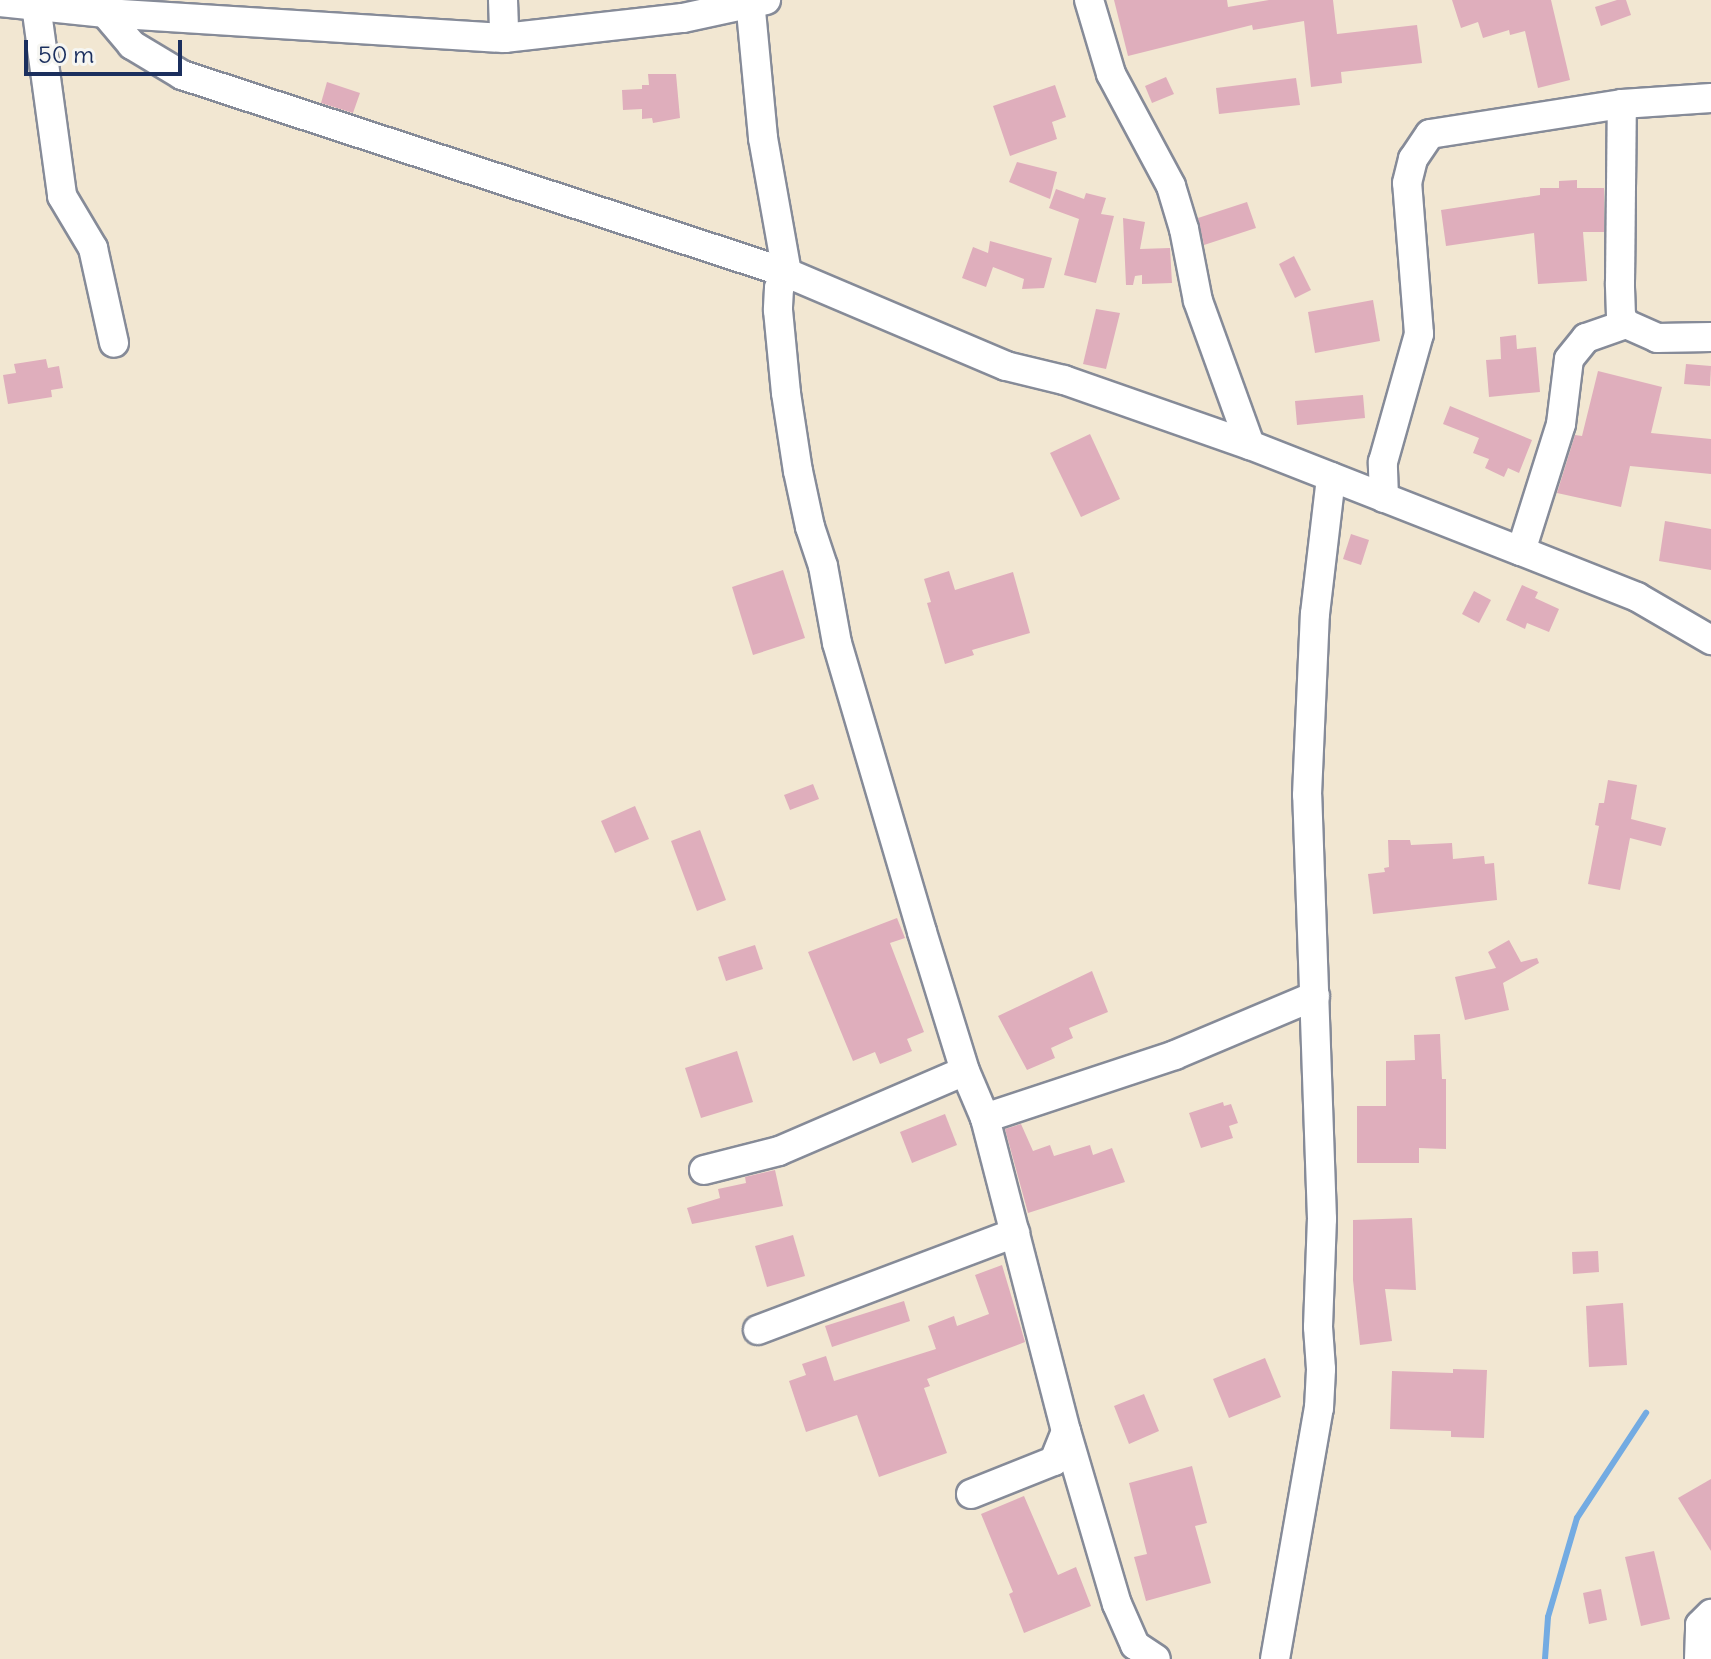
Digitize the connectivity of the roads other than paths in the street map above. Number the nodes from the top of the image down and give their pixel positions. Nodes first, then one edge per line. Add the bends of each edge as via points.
1 (503, 0) edge
2 (1089, 0) edge
3 (2, 1) edge
4 (756, 1) edge
5 (36, 5) junction
6 (105, 13) junction
7 (504, 38) junction
8 (1711, 98) edge
9 (1622, 104) junction
10 (787, 273) junction
11 (1626, 324) junction
12 (1711, 337) edge
13 (114, 343) dead end
14 (1250, 445) junction
15 (1331, 477) junction
16 (1384, 498) junction
17 (1521, 551) junction
18 (1711, 640) edge
19 (1315, 996) junction
20 (965, 1071) junction
21 (985, 1118) junction
22 (704, 1170) dead end
23 (1015, 1233) junction
24 (758, 1330) dead end
25 (1066, 1431) junction
26 (971, 1494) dead end
27 (1711, 1614) edge
28 (1156, 1659) edge
29 (1275, 1659) edge
30 (1699, 1659) edge

1 - 7 street
2 - 14 street via 1111,74 1171,186 1198,301
3 - 5 street
4 - 7 street via 683,18
4 - 10 street via 763,138
5 - 6 street
5 - 13 street via 62,196 93,248
6 - 7 street
6 - 10 street via 132,45 182,75
8 - 9 street
9 - 11 street via 1620,283
9 - 16 street via 1430,134 1413,159 1407,183 1419,334 1383,462
10 - 14 street via 1006,366 1064,380
10 - 20 street via 779,288 778,310 810,527 860,731
11 - 12 street via 1657,338
11 - 17 street via 1586,338 1569,359 1561,424
14 - 15 street
15 - 16 street
15 - 19 street via 1315,614 1307,795
16 - 17 street
17 - 18 street via 1637,597
19 - 21 street via 1175,1055
19 - 29 street via 1322,1219 1319,1408
20 - 21 street
20 - 22 street via 779,1151
21 - 23 street
23 - 24 street
23 - 25 street
25 - 26 street via 1054,1461
25 - 28 street via 1117,1604 1135,1645
27 - 30 street via 1700,1625

